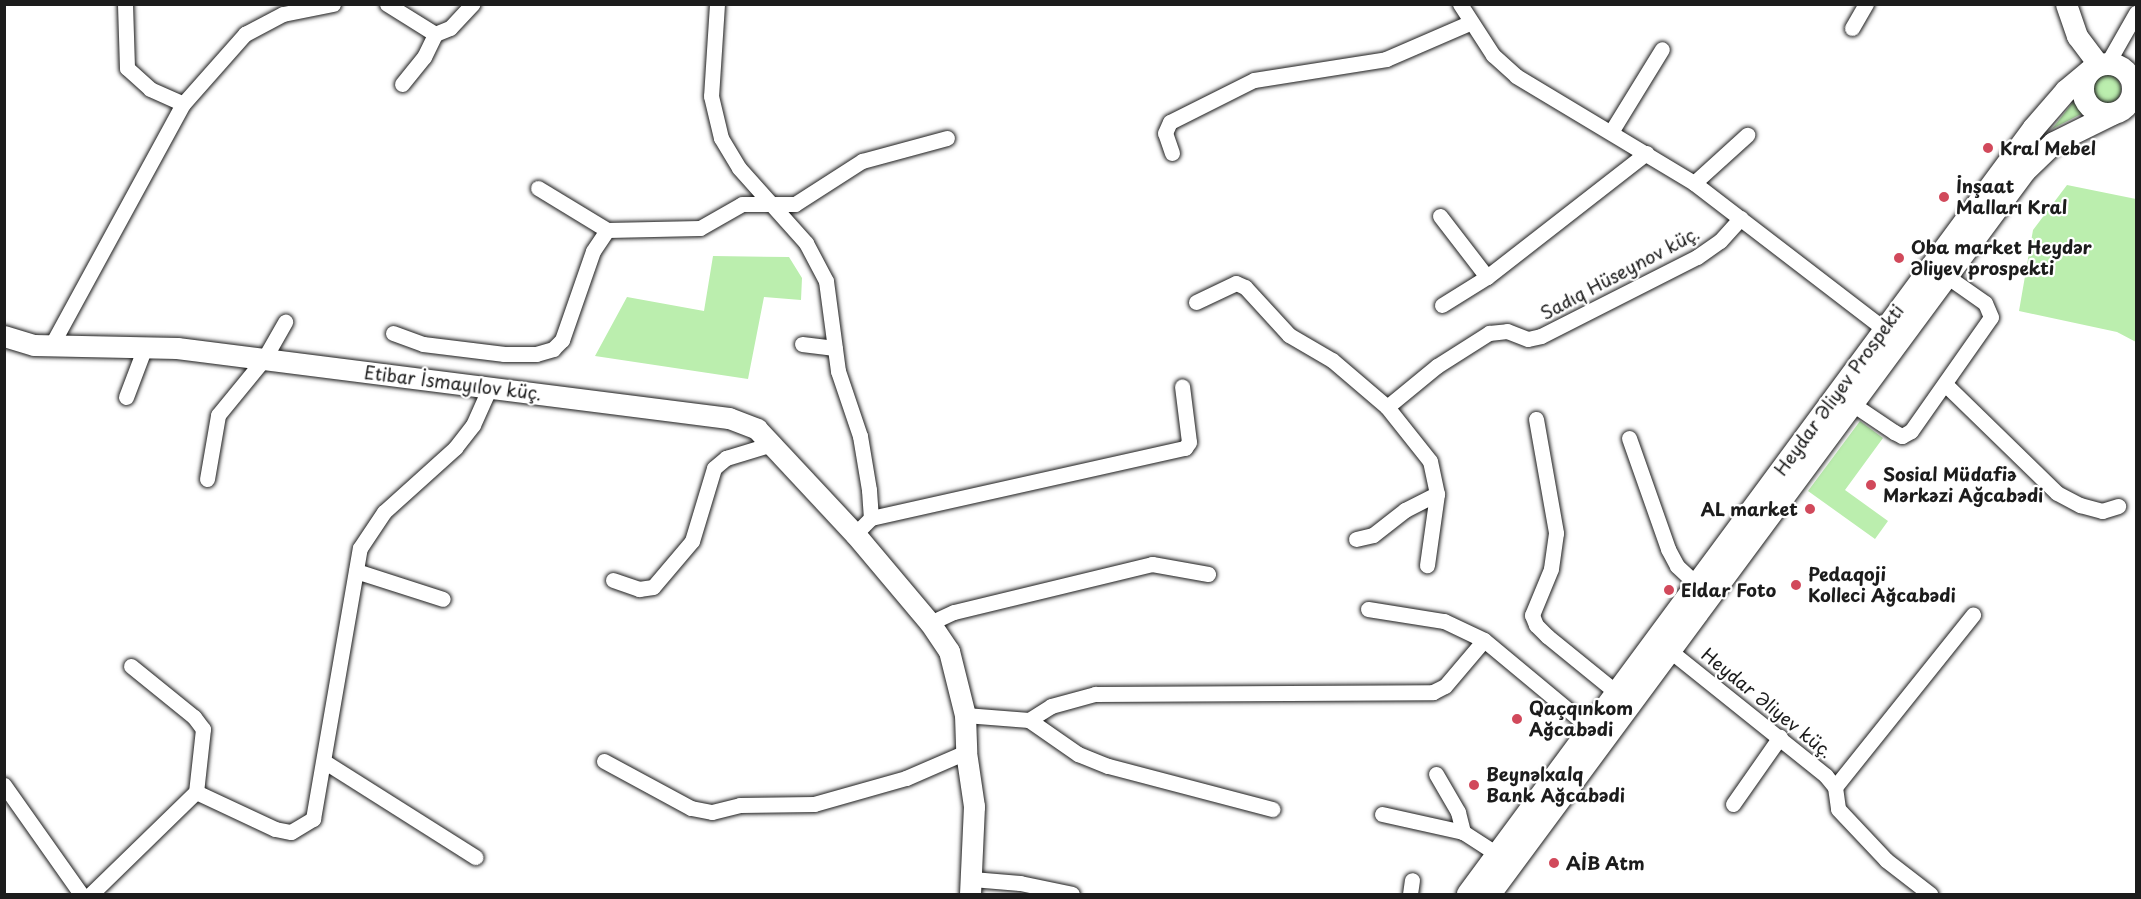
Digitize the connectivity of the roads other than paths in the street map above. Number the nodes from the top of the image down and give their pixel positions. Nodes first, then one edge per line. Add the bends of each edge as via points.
1 (125, 4) edge
2 (333, 4) edge
3 (387, 4) edge
4 (472, 4) edge
5 (717, 4) edge
6 (1460, 4) edge
7 (1866, 4) edge
8 (2066, 4) edge
9 (2136, 13) edge
10 (1469, 22) junction
11 (1852, 28) dead end
12 (435, 34) junction
13 (1662, 49) dead end
14 (2136, 64) edge
15 (2099, 66) junction
16 (402, 84) dead end
17 (183, 104) junction
18 (2122, 111) edge
19 (1611, 132) junction
20 (1747, 135) dead end
21 (947, 138) dead end
22 (1172, 153) dead end
23 (1646, 153) junction
24 (1694, 183) junction
25 (538, 188) dead end
26 (771, 206) junction
27 (1440, 216) dead end
28 (1741, 218) junction
29 (607, 230) junction
30 (1946, 276) junction
31 (1487, 277) junction
32 (1196, 302) dead end
33 (1442, 304) dead end
34 (285, 322) dead end
35 (393, 333) dead end
36 (1891, 334) junction
37 (4, 336) edge
38 (802, 344) dead end
39 (51, 346) junction
40 (145, 347) junction
41 (835, 348) junction
42 (264, 359) junction
43 (1945, 384) junction
44 (1182, 386) dead end
45 (490, 387) junction
46 (126, 396) dead end
47 (1851, 403) junction
48 (1387, 407) junction
49 (1536, 419) dead end
50 (1629, 438) dead end
51 (772, 444) junction
52 (207, 479) dead end
53 (1437, 494) junction
54 (2118, 506) dead end
55 (871, 518) junction
56 (855, 534) junction
57 (1356, 539) dead end
58 (1427, 565) dead end
59 (356, 571) junction
60 (1208, 574) dead end
61 (613, 580) dead end
62 (1696, 584) junction
63 (443, 599) dead end
64 (1368, 609) dead end
65 (1973, 615) dead end
66 (930, 623) junction
67 (1484, 640) junction
68 (1669, 650) junction
69 (131, 666) dead end
70 (1616, 692) junction
71 (965, 715) junction
72 (1029, 720) junction
73 (1590, 728) junction
74 (1780, 737) junction
75 (966, 752) junction
76 (604, 761) dead end
77 (325, 762) junction
78 (1436, 774) dead end
79 (4, 785) edge
80 (1835, 788) junction
81 (195, 792) junction
82 (1733, 804) dead end
83 (1272, 809) dead end
84 (1382, 814) dead end
85 (1463, 832) junction
86 (1497, 855) junction
87 (475, 857) dead end
88 (971, 887) edge
89 (81, 894) edge
90 (91, 894) edge
91 (1072, 894) edge
92 (1467, 894) edge
93 (1490, 894) edge
94 (1929, 894) edge

1 - 17 street via 128,68 150,89
2 - 17 street via 283,14 245,34
3 - 12 street
4 - 12 street via 450,28
5 - 26 street via 711,96 714,117 739,168
6 - 10 street
7 - 11 street
8 - 15 street via 2077,36
9 - 15 street
10 - 19 street via 1493,55 1516,76
10 - 22 street via 1386,59 1254,80 1170,122 1165,133
12 - 16 street via 424,57
13 - 19 street
14 - 15 main road
15 - 18 main road via 2123,69 2133,83 2131,100
15 - 18 main road via 2084,81 2083,96 2097,112
15 - 36 main road, Heydar Əliyev Prospekti via 2066,91 2034,128
17 - 39 street
18 - 30 main road via 2041,153
19 - 23 street
20 - 24 street
21 - 26 street via 862,161 795,204
23 - 24 street
23 - 31 street
24 - 28 street
25 - 29 street
26 - 29 street via 742,204 700,228
26 - 41 street via 806,243 818,262 826,281
27 - 31 street
28 - 36 street
28 - 48 street, Sadıq Hüseynov küç. via 1720,241 1697,257 1541,336 1528,339 1507,331 1489,333 1437,366
29 - 35 street, Etibar İsmayılov küç. via 592,251 562,340 554,349 536,354 504,354 423,344
30 - 36 main road
30 - 43 street via 1985,303 1991,317
31 - 33 street
32 - 48 street via 1236,283 1245,287 1289,335 1332,360
34 - 42 street
36 - 47 main road
36 - 62 main road, Heydar Əliyev Prospekti
37 - 39 street, Etibar İsmayılov küç. via 16,342
38 - 41 street
39 - 40 street, Etibar İsmayılov küç.
40 - 42 street, Etibar İsmayılov küç.
40 - 46 street
41 - 55 street via 838,370 860,436
42 - 45 street, Etibar İsmayılov küç.
42 - 52 street via 218,415
43 - 47 street via 1911,431 1902,436
43 - 54 street via 2057,493 2102,511
44 - 55 street via 1189,442 1185,448
45 - 51 street, Etibar İsmayılov küç. via 729,418 757,429
45 - 59 street via 473,425 455,448 370,529 360,548
47 - 68 main road
48 - 53 street via 1430,461
49 - 70 street via 1556,533 1551,569 1532,615 1547,636
50 - 62 street via 1668,549 1677,566
51 - 56 street, Etibar İsmayılov küç.
51 - 61 street via 726,458 714,468 692,542 652,587 639,589
53 - 57 street via 1405,510 1373,535
53 - 58 street
55 - 56 street
56 - 66 street, Etibar İsmayılov küç.
59 - 63 street
59 - 77 street
60 - 66 street via 1152,564 954,612
62 - 70 main road, Heydar Əliyev Prospekti
64 - 67 street via 1444,621
65 - 80 street
66 - 71 street, Etibar İsmayılov küç. via 949,651
67 - 72 street via 1445,687 1433,692 1095,694 1051,706
67 - 73 street
68 - 74 street, Heydar Əliyev küç.
68 - 93 main road
69 - 81 street via 195,717 203,729
70 - 73 main road, Heydar Əliyev Prospekti
71 - 72 street
71 - 75 street, Etibar İsmayılov küç.
72 - 83 street via 1078,754 1108,766
73 - 86 main road, Heydar Əliyev Prospekti
74 - 80 street, Heydar Əliyev küç.
74 - 82 street
75 - 76 street via 906,778 814,804 740,805 712,812 691,808
75 - 88 street, Etibar İsmayılov küç. via 974,806
77 - 81 street via 313,819 291,832 275,830
77 - 87 street
78 - 85 street via 1458,812
79 - 89 street
80 - 94 street, Heydar Əliyev küç. via 1838,809 1886,860
81 - 90 street
84 - 85 street
85 - 86 street
86 - 92 main road, Heydar Əliyev Prospekti
88 - 91 street via 1020,883

